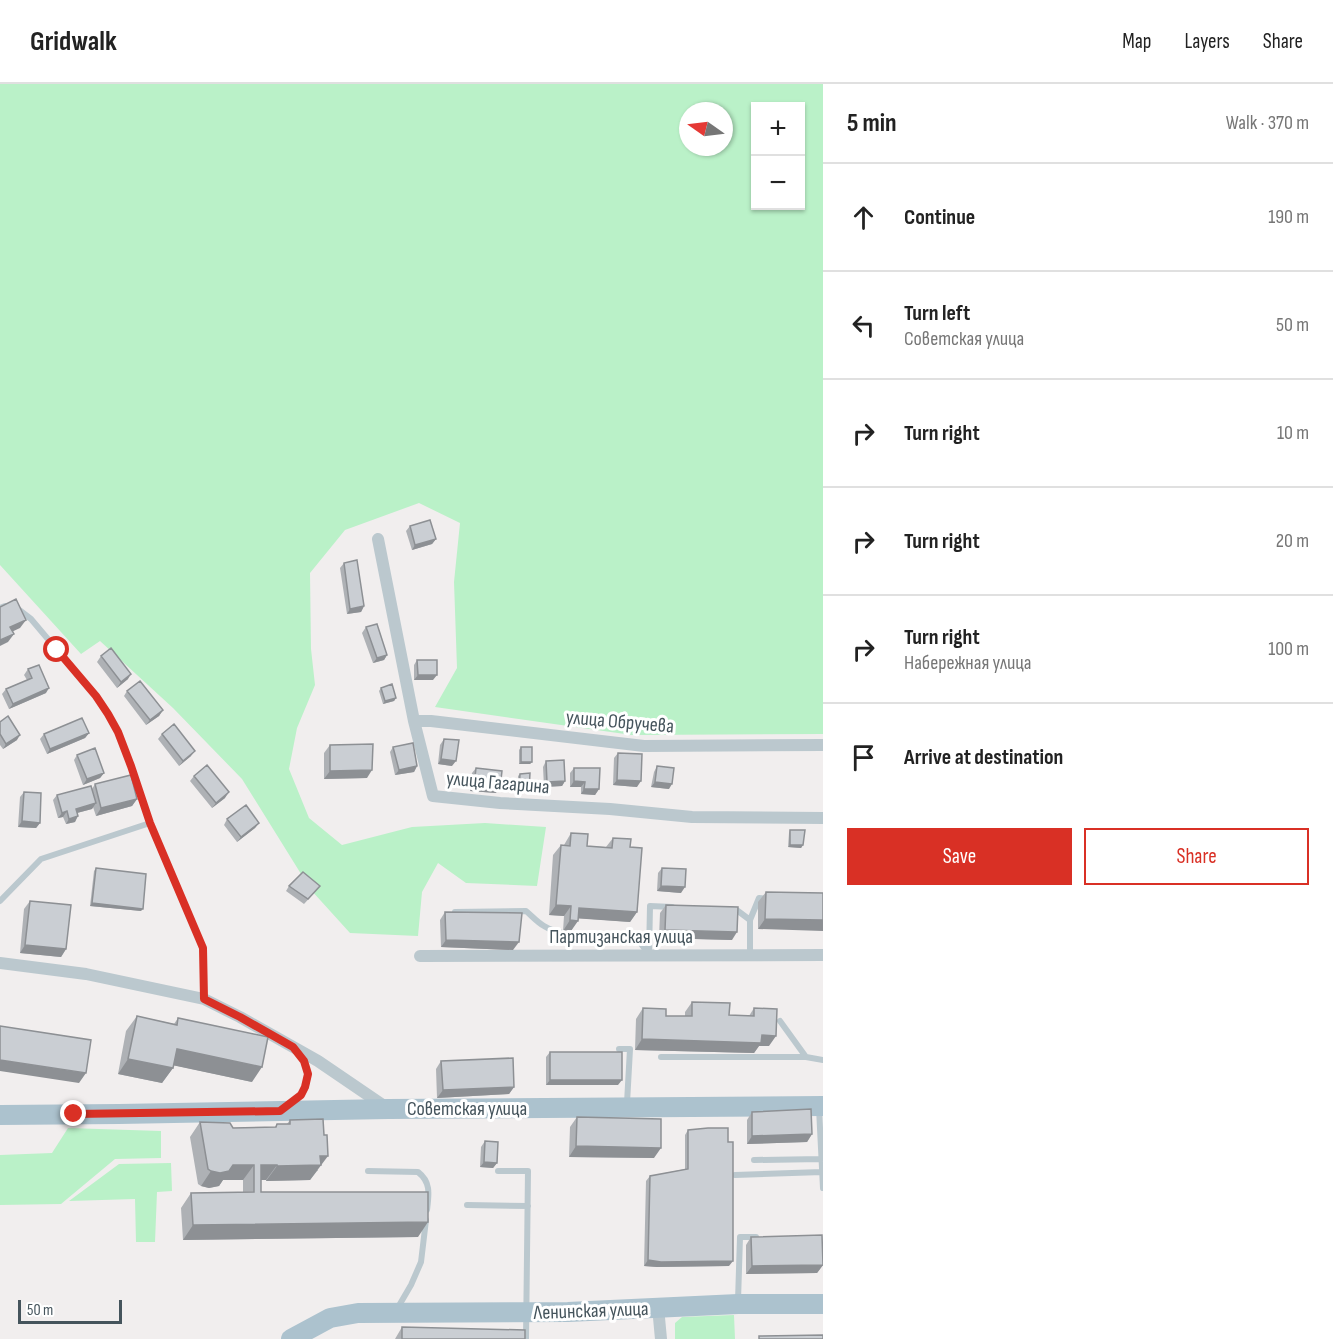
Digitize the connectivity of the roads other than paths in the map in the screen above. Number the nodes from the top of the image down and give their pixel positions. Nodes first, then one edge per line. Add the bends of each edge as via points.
1 (378, 539) dead end
2 (0, 608) edge
3 (414, 720) junction
4 (823, 745) edge
5 (823, 818) edge
6 (150, 823) junction
7 (780, 899) edge
8 (0, 901) edge
9 (674, 907) edge
10 (721, 908) edge
11 (455, 912) edge
12 (750, 920) junction
13 (649, 955) junction
14 (750, 955) junction
15 (420, 956) dead end
16 (823, 956) edge
17 (0, 963) edge
18 (204, 999) junction
19 (780, 1021) dead end
20 (293, 1047) junction
21 (619, 1049) edge
22 (661, 1057) dead end
23 (806, 1057) junction
24 (823, 1060) edge
25 (821, 1106) edge
26 (627, 1107) junction
27 (388, 1109) junction
28 (280, 1111) junction
29 (0, 1115) edge
30 (821, 1159) junction
31 (754, 1160) dead end
32 (368, 1171) dead end
33 (498, 1171) edge
34 (822, 1172) edge
35 (735, 1175) edge
36 (823, 1188) edge
37 (467, 1205) dead end
38 (528, 1206) junction
39 (764, 1237) edge
40 (738, 1304) junction
41 (823, 1304) edge
42 (658, 1307) junction
43 (526, 1312) junction
44 (395, 1313) junction
45 (291, 1339) edge
46 (526, 1339) edge
47 (661, 1339) edge

1 - 3 street, улица Гагарина
2 - 6 lane via 19,608 96,696 122,741
3 - 4 street, улица Обручева via 644,746
3 - 5 street, улица Гагарина via 433,796 692,817
6 - 8 lane via 41,859
6 - 18 lane via 203,948
7 - 12 lane via 759,898
9 - 13 lane via 650,906
10 - 12 lane via 738,911
11 - 13 lane via 526,911 544,927 556,931 633,939
12 - 14 lane
13 - 14 street, Партизанская улица
13 - 15 street, Партизанская улица
14 - 16 street, Партизанская улица
17 - 18 street, Советская улица via 86,974
18 - 20 street, Советская улица
19 - 23 lane
20 - 27 street, Советская улица
20 - 28 lane via 304,1061 307,1081 301,1095
21 - 26 lane via 630,1049
22 - 23 lane
23 - 24 lane
25 - 26 main road, Советская улица
25 - 30 lane
26 - 27 main road, Советская улица
27 - 28 main road
28 - 29 main road
30 - 31 lane
30 - 34 lane
32 - 44 lane via 418,1172 428,1186 421,1262
33 - 38 lane via 528,1171
34 - 35 lane
34 - 36 lane
37 - 38 lane
38 - 43 lane
39 - 40 lane via 740,1237
40 - 41 main road, Ленинская улица
40 - 42 main road, Ленинская улица
42 - 43 main road, Ленинская улица
42 - 47 street
43 - 44 main road, Ленинская улица
43 - 46 lane
44 - 45 main road, Ленинская улица via 330,1318

